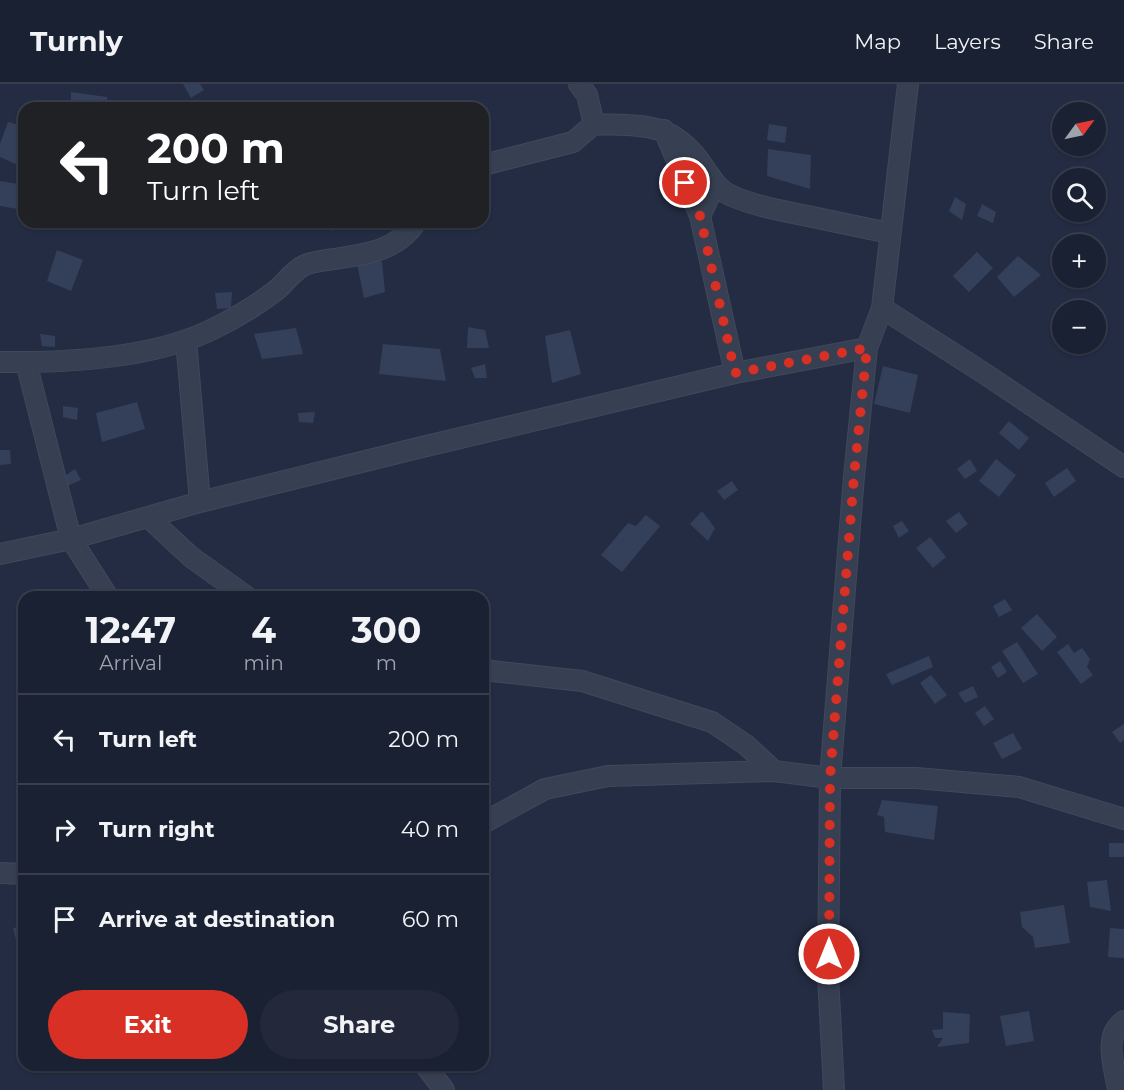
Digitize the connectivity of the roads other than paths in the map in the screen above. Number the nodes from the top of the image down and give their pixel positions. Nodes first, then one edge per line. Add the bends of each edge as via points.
1 (579, 84) edge
2 (905, 84) edge
3 (594, 124) junction
4 (664, 130) junction
5 (489, 163) edge
6 (715, 184) junction
7 (700, 216) junction
8 (412, 228) edge
9 (889, 233) junction
10 (882, 308) junction
11 (186, 340) junction
12 (867, 348) junction
13 (0, 362) edge
14 (26, 362) junction
15 (735, 373) junction
16 (1124, 467) edge
17 (200, 502) junction
18 (148, 517) junction
19 (70, 539) junction
20 (0, 554) edge
21 (104, 591) edge
22 (239, 591) edge
23 (489, 671) edge
24 (774, 771) junction
25 (830, 778) junction
26 (1124, 819) edge
27 (489, 820) edge
28 (0, 873) edge
29 (18, 874) edge
30 (1124, 1022) edge
31 (430, 1071) edge
32 (444, 1090) edge
33 (834, 1090) edge
34 (1118, 1090) edge

1 - 3 street via 587,95
2 - 9 street
3 - 4 street
3 - 5 street via 573,142
4 - 6 street via 685,144
4 - 7 street
6 - 7 street
6 - 9 street via 729,195 761,206
7 - 15 street
8 - 11 street via 409,234 375,252 307,264 275,292 216,328
9 - 10 street
10 - 12 street
10 - 16 street
11 - 14 street via 91,358
11 - 17 street
12 - 15 street
12 - 25 street
13 - 14 street
14 - 19 street
15 - 17 street
17 - 18 street
18 - 19 street
18 - 22 street via 191,557
19 - 20 street
19 - 21 street
23 - 24 street via 582,681 712,722 746,745
24 - 25 street
24 - 27 street via 608,776 545,789
25 - 26 street via 916,778 1019,787
25 - 33 street via 828,976
28 - 29 street
30 - 34 street via 1113,1032 1111,1041
31 - 32 street

